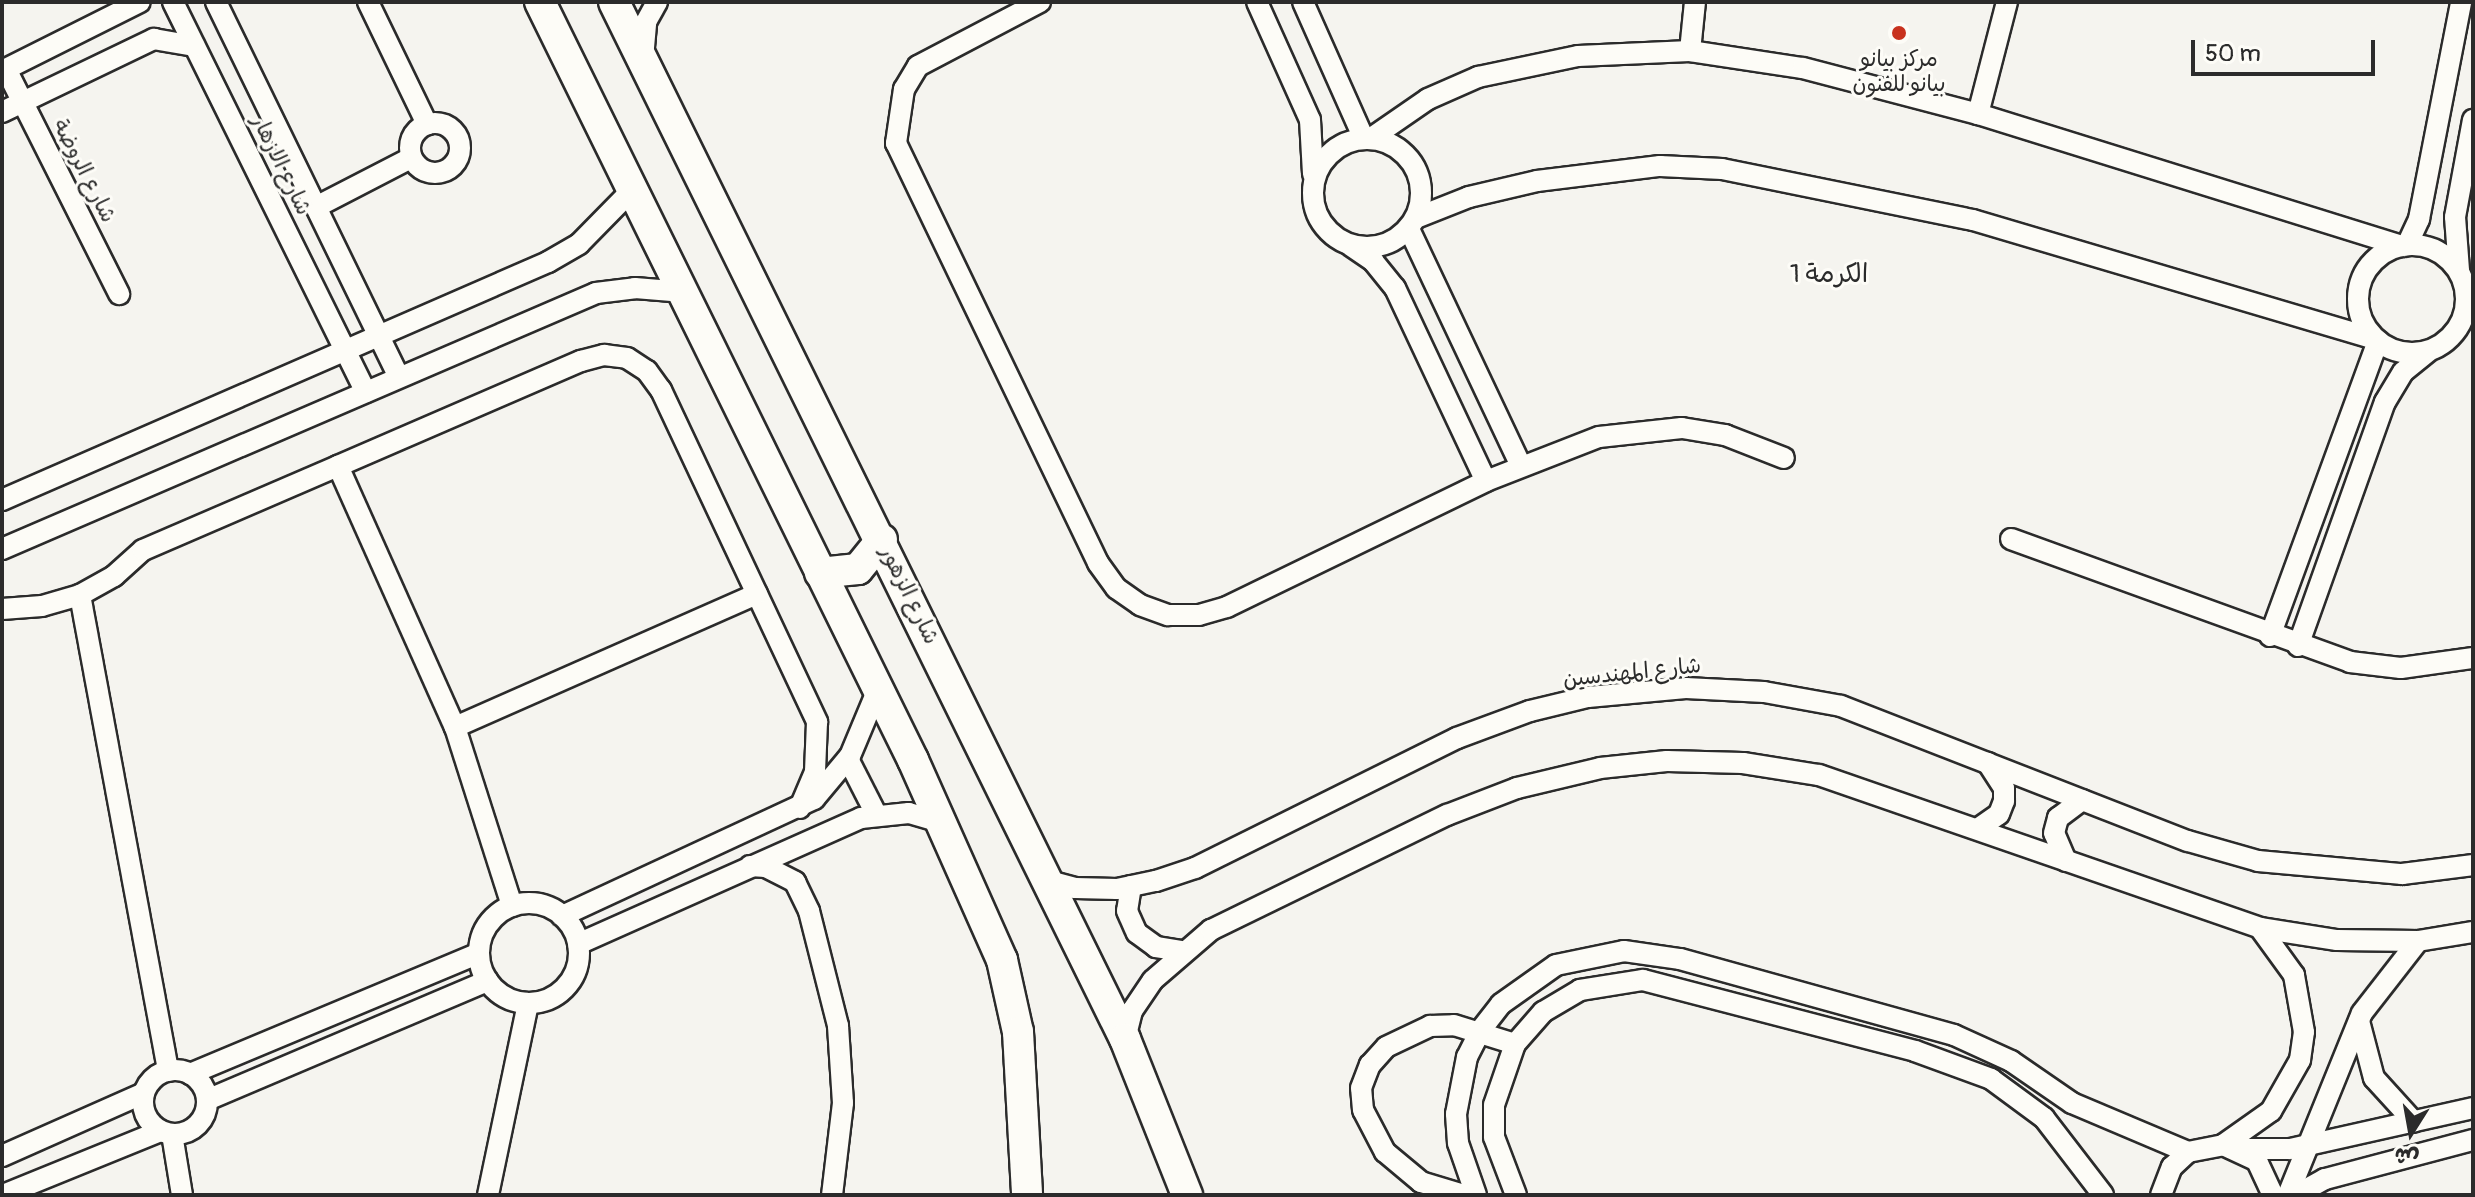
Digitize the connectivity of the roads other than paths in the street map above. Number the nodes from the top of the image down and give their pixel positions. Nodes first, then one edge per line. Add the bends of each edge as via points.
1 (140, 2) edge
2 (173, 2) edge
3 (216, 2) edge
4 (368, 2) edge
5 (540, 2) edge
6 (614, 2) edge
7 (657, 2) edge
8 (1040, 2) edge
9 (1257, 2) edge
10 (1303, 2) edge
11 (1695, 2) edge
12 (2007, 2) edge
13 (2461, 2) edge
14 (194, 46) junction
15 (1690, 51) junction
16 (643, 59) junction
17 (4, 70) edge
18 (261, 94) junction
19 (22, 102) junction
20 (2, 112) edge
21 (228, 112) junction
22 (1978, 114) junction
23 (2473, 120) edge
24 (427, 124) junction
25 (1367, 139) junction
26 (411, 158) junction
27 (1313, 182) junction
28 (633, 189) junction
29 (316, 207) junction
30 (1412, 223) junction
31 (1344, 242) junction
32 (2405, 246) junction
33 (2460, 273) junction
34 (684, 292) junction
35 (119, 294) dead end
36 (379, 336) junction
37 (2377, 340) junction
38 (345, 350) junction
39 (2432, 350) junction
40 (399, 377) junction
41 (366, 392) junction
42 (1784, 458) dead end
43 (338, 466) junction
44 (1521, 466) junction
45 (1486, 481) junction
46 (2, 500) edge
47 (882, 539) junction
48 (2011, 539) dead end
49 (2, 549) edge
50 (820, 573) junction
51 (757, 594) junction
52 (80, 595) junction
53 (2, 609) edge
54 (2270, 636) junction
55 (2298, 646) junction
56 (2473, 658) edge
57 (878, 689) junction
58 (455, 727) junction
59 (848, 759) junction
60 (1988, 763) junction
61 (2082, 800) junction
62 (800, 808) junction
63 (876, 814) junction
64 (941, 822) junction
65 (1979, 828) junction
66 (750, 831) junction
67 (2066, 861) junction
68 (757, 863) junction
69 (2473, 865) edge
70 (1045, 880) junction
71 (1131, 886) junction
72 (512, 906) junction
73 (562, 916) junction
74 (2260, 928) junction
75 (2473, 932) edge
76 (2418, 941) junction
77 (578, 944) junction
78 (1181, 951) junction
79 (479, 953) junction
80 (488, 981) junction
81 (1778, 987) junction
82 (528, 1003) junction
83 (1772, 1012) junction
84 (2359, 1021) junction
85 (1480, 1031) junction
86 (1125, 1039) junction
87 (1515, 1044) junction
88 (168, 1071) junction
89 (190, 1074) junction
90 (144, 1093) junction
91 (207, 1100) junction
92 (2473, 1108) edge
93 (2414, 1122) junction
94 (166, 1132) junction
95 (2473, 1140) edge
96 (2307, 1146) junction
97 (2231, 1147) junction
98 (2188, 1152) junction
99 (2, 1156) edge
100 (496, 1173) junction
101 (3, 1195) edge
102 (182, 1195) edge
103 (488, 1195) edge
104 (498, 1195) edge
105 (832, 1195) edge
106 (1027, 1195) edge
107 (1187, 1195) edge
108 (1464, 1195) edge
109 (1476, 1195) edge
110 (1516, 1195) edge
111 (2103, 1195) edge
112 (2161, 1195) edge
113 (2273, 1195) edge
114 (2288, 1195) edge
115 (2296, 1195) edge

1 - 17 street
2 - 14 street, شارع الازهار
3 - 18 street, شارع الازهار
4 - 24 street
5 - 28 main road
6 - 16 main road, شارع الزهور
7 - 16 street via 646,22
8 - 45 street via 918,66 900,102 896,143 1098,563 1116,588 1140,605 1168,615 1199,615 1227,607
9 - 27 street via 1310,120
10 - 25 street
11 - 15 street
12 - 22 street
13 - 32 street via 2419,219
14 - 19 street via 154,39
14 - 21 street, شارع الازهار
15 - 22 street via 1803,68
15 - 25 street via 1578,56 1478,77 1428,99
16 - 47 main road, شارع الزهور
17 - 19 street, شارع الروضة
18 - 21 street
18 - 29 street, شارع الازهار
19 - 20 street
19 - 35 street, شارع الروضة
21 - 38 street, شارع الازهار
22 - 32 street
23 - 33 street via 2455,217
24 - 26 street via 415,131
24 - 26 street via 451,129 460,153 444,172 431,173
25 - 27 street via 1341,145 1323,161
25 - 30 street via 1387,142 1414,166 1421,183
26 - 29 street
27 - 31 street via 1318,218
28 - 34 main road
28 - 36 street via 579,244
29 - 36 street, شارع الازهار
30 - 31 street via 1378,247
30 - 37 street via 1469,197 1537,181 1660,166 1722,169 1986,223
30 - 44 street
31 - 45 street via 1373,261 1395,288
32 - 33 street via 2428,247 2447,257
32 - 37 street via 2369,266 2360,283 2363,323
33 - 39 street via 2466,295 2463,318 2451,337
34 - 40 street via 635,288 596,293
34 - 50 main road
36 - 38 street
36 - 40 street, شارع الازهار
37 - 39 street via 2395,350
37 - 54 street
38 - 41 street, شارع الازهار
38 - 46 street
39 - 55 street via 2403,372 2385,402
40 - 41 street
41 - 49 street
42 - 44 street via 1725,435 1682,428 1599,437
43 - 51 street via 581,361 604,355 627,358 647,371 661,390
43 - 52 street via 143,550 114,576
43 - 58 street
44 - 45 street
47 - 50 main road via 858,569
47 - 70 main road, شارع الزهور
48 - 54 street via 2026,540
50 - 57 main road
51 - 58 street
51 - 62 street via 817,722 815,772
52 - 53 street via 42,606
52 - 88 street
54 - 55 street
55 - 56 street via 2350,662 2401,668
57 - 59 street
57 - 64 main road
58 - 72 street
59 - 62 street via 833,781
59 - 63 street
60 - 61 street, شارع المهندسين
60 - 65 street via 2004,788 2004,801 1999,814
60 - 71 street, شارع المهندسين via 1841,706 1764,692 1686,688 1588,697 1457,738 1195,868
61 - 67 street via 2058,818 2054,833
61 - 69 street, شارع المهندسين via 2258,861 2402,874
62 - 66 street
63 - 64 street via 909,813
63 - 68 street
64 - 106 main road via 1002,960 1018,1032
65 - 67 street
65 - 78 street via 1804,772 1743,763 1667,761 1600,768 1517,788 1447,815 1211,930
66 - 68 street
66 - 73 street
67 - 74 street
68 - 77 street
68 - 105 street via 795,882 804,895 838,1026 843,1103
70 - 71 street, شارع المهندسين via 1075,888
70 - 86 main road, شارع الزهور
71 - 78 street via 1127,911 1137,933 1156,947
72 - 73 street via 530,903
72 - 79 street via 487,925
73 - 77 street
74 - 76 street via 2337,940
74 - 97 street via 2280,949 2303,1002 2300,1060 2271,1111
75 - 76 street
76 - 84 street via 2378,988
77 - 82 street via 578,962 561,991
78 - 86 street via 1132,1011
79 - 80 street
79 - 89 street
80 - 82 street via 499,993
80 - 91 street
81 - 83 street
81 - 85 street via 1658,955 1589,954 1527,982
81 - 98 street via 1987,1048 2072,1103
82 - 100 street
83 - 87 street via 1671,984 1622,980 1561,999
83 - 111 street via 1915,1051 1991,1079 2044,1118
84 - 93 street via 2374,1078
84 - 96 street
85 - 87 street
85 - 108 street via 1454,1025 1407,1033 1370,1065 1361,1088 1363,1110 1385,1152 1421,1182
85 - 109 street via 1467,1057 1456,1114 1458,1143
86 - 107 main road, شارع الزهور
87 - 110 street via 1494,1105 1494,1137
88 - 89 street
88 - 90 street
89 - 91 street
90 - 94 street via 146,1115
90 - 99 street
91 - 94 street via 201,1121
92 - 93 street
93 - 96 street
94 - 101 street
94 - 102 street
95 - 115 street via 2325,1179
96 - 97 street via 2274,1152
96 - 114 street
97 - 98 street
97 - 113 street via 2257,1161
98 - 112 street via 2172,1167
100 - 103 street
100 - 104 street

